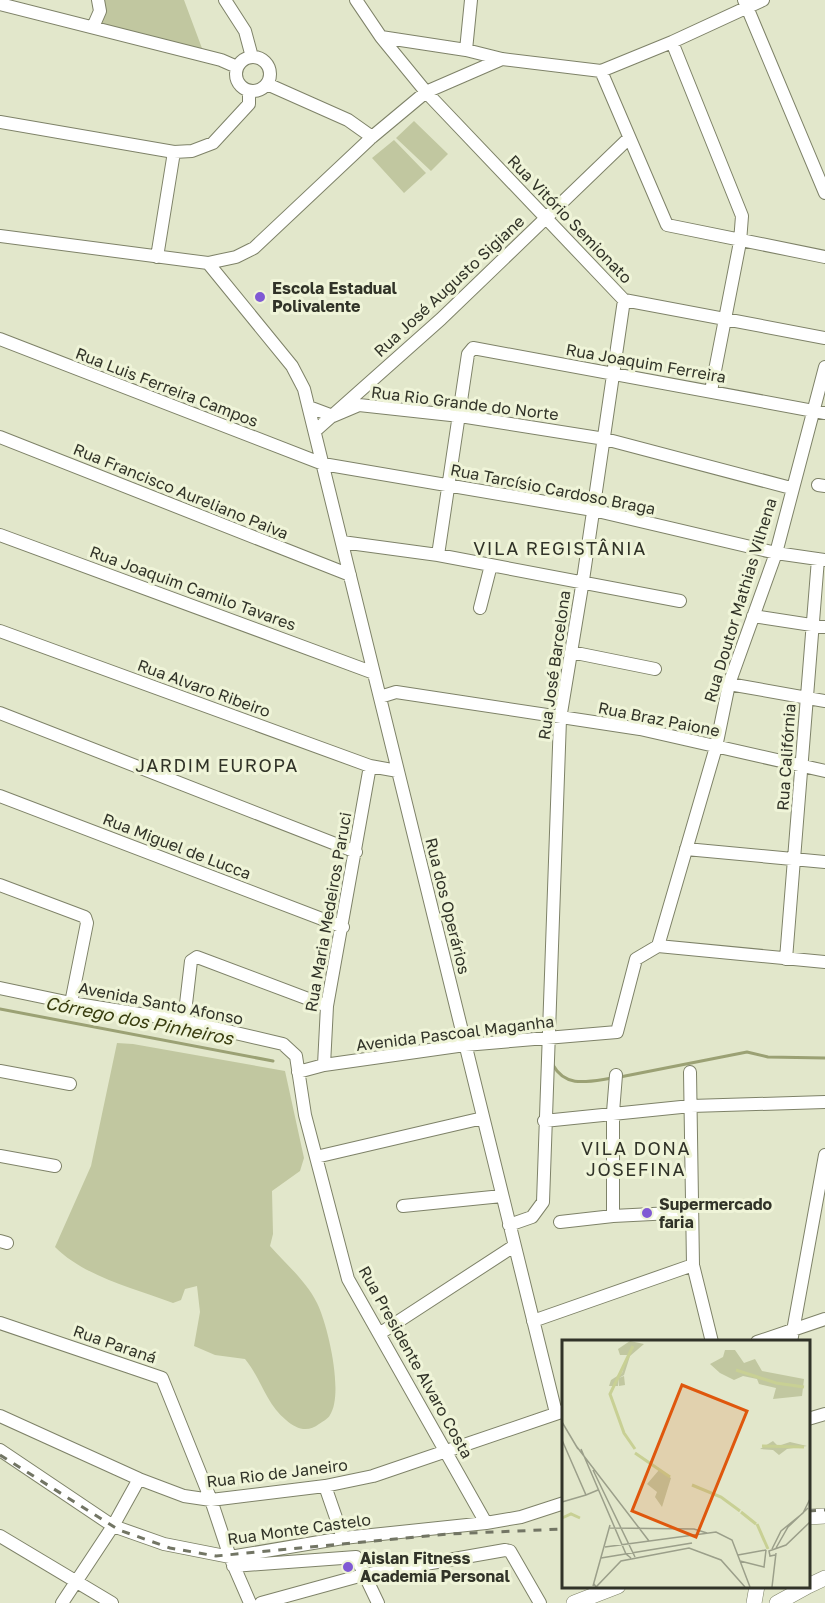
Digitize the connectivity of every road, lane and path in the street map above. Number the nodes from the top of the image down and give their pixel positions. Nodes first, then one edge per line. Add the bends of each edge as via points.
1 (98, 0) edge
2 (225, 0) edge
3 (356, 0) edge
4 (471, 0) edge
5 (763, 0) edge
6 (0, 4) edge
7 (745, 4) edge
8 (93, 27) junction
9 (381, 37) junction
10 (672, 42) junction
11 (466, 50) junction
12 (252, 57) junction
13 (502, 59) junction
14 (237, 68) junction
15 (601, 71) junction
16 (267, 84) junction
17 (249, 91) junction
18 (426, 92) junction
19 (0, 122) edge
20 (372, 137) junction
21 (629, 138) junction
22 (174, 152) junction
23 (825, 193) edge
24 (546, 218) junction
25 (0, 236) edge
26 (740, 242) junction
27 (157, 257) junction
28 (825, 257) edge
29 (207, 263) junction
30 (624, 300) junction
31 (725, 320) junction
32 (825, 338) edge
33 (0, 339) edge
34 (825, 367) edge
35 (613, 375) junction
36 (711, 391) junction
37 (309, 407) junction
38 (819, 412) edge
39 (333, 416) junction
40 (460, 416) junction
41 (315, 431) junction
42 (0, 437) edge
43 (605, 439) junction
44 (323, 464) junction
45 (449, 486) junction
46 (791, 488) junction
47 (593, 510) junction
48 (0, 535) edge
49 (342, 542) junction
50 (776, 553) junction
51 (438, 555) junction
52 (821, 559) edge
53 (491, 565) junction
54 (350, 575) junction
55 (584, 580) junction
56 (680, 601) dead end
57 (480, 608) dead end
58 (753, 616) junction
59 (819, 626) edge
60 (0, 631) edge
61 (571, 652) junction
62 (655, 669) dead end
63 (374, 673) junction
64 (729, 684) junction
65 (380, 697) junction
66 (807, 698) junction
67 (825, 701) edge
68 (0, 713) edge
69 (560, 718) junction
70 (716, 747) junction
71 (370, 766) junction
72 (801, 766) junction
73 (398, 771) junction
74 (825, 771) edge
75 (0, 796) edge
76 (686, 849) junction
77 (356, 852) junction
78 (794, 860) junction
79 (825, 862) edge
80 (0, 885) edge
81 (343, 927) junction
82 (658, 946) junction
83 (786, 959) junction
84 (825, 962) edge
85 (0, 988) edge
86 (71, 1003) junction
87 (327, 1006) junction
88 (184, 1022) junction
89 (549, 1038) junction
90 (465, 1045) junction
91 (324, 1065) junction
92 (0, 1071) edge
93 (298, 1072) junction
94 (690, 1072) dead end
95 (616, 1075) dead end
96 (70, 1084) dead end
97 (825, 1102) edge
98 (691, 1106) junction
99 (613, 1112) junction
100 (483, 1118) junction
101 (544, 1121) junction
102 (825, 1155) edge
103 (0, 1156) edge
104 (316, 1157) junction
105 (55, 1166) dead end
106 (502, 1196) junction
107 (403, 1206) dead end
108 (692, 1212) junction
109 (613, 1215) junction
110 (560, 1222) dead end
111 (509, 1225) junction
112 (514, 1246) junction
113 (693, 1265) junction
114 (825, 1319) edge
115 (533, 1321) junction
116 (0, 1323) edge
117 (379, 1334) junction
118 (791, 1336) edge
119 (712, 1340) edge
120 (768, 1340) edge
121 (560, 1412) edge
122 (825, 1414) edge
123 (0, 1416) edge
124 (810, 1418) edge
125 (0, 1450) edge
126 (447, 1451) junction
127 (139, 1479) junction
128 (326, 1486) junction
129 (212, 1500) junction
130 (562, 1504) edge
131 (825, 1515) edge
132 (810, 1517) edge
133 (486, 1522) junction
134 (112, 1526) junction
135 (0, 1536) edge
136 (343, 1538) junction
137 (232, 1562) junction
138 (363, 1575) junction
139 (825, 1578) edge
140 (75, 1581) junction
141 (810, 1585) edge
142 (615, 1588) edge
143 (757, 1588) edge
144 (804, 1588) edge
145 (62, 1603) edge
146 (111, 1603) edge
147 (250, 1603) edge
148 (261, 1603) edge
149 (378, 1603) edge
150 (540, 1603) edge
151 (574, 1603) edge
152 (754, 1603) edge
153 (777, 1603) edge

1 - 8 street via 100,11
2 - 12 street via 245,31
3 - 9 street, Rua Vitório Semionato
4 - 11 street
5 - 7 street
6 - 8 street
7 - 10 street
7 - 23 street
8 - 14 street via 221,60
9 - 11 street
9 - 18 street, Rua Vitório Semionato
10 - 15 street
10 - 26 street via 742,216
11 - 13 street
12 - 14 street
12 - 16 street via 262,59 268,66
13 - 15 street
13 - 18 street
14 - 17 street via 238,82
15 - 21 street
16 - 17 street
16 - 20 street via 348,120
17 - 22 street via 249,104 213,143 192,152
18 - 20 street
18 - 24 street, Rua Vitório Semionato
19 - 22 street
20 - 29 street via 254,248
21 - 24 street, Rua José Augusto Sigiane
21 - 26 street via 667,225
22 - 27 street
24 - 30 street, Rua Vitório Semionato
24 - 39 street, Rua José Augusto Sigiane
25 - 27 street
26 - 28 street
26 - 31 street
27 - 29 street
29 - 37 street via 292,366
30 - 31 street, Rua Vitório Semionato
30 - 35 street, Rua José Barcelona
31 - 32 street, Rua Vitório Semionato
31 - 36 street
33 - 44 street, Rua Luis Ferreira Campos
34 - 38 street, Rua Doutor Mathias Vilhena
35 - 36 street, Rua Joaquim Ferreira
35 - 40 street, Rua Joaquim Ferreira via 473,348 468,354
35 - 43 street, Rua José Barcelona
36 - 38 street, Rua Joaquim Ferreira
37 - 39 street
37 - 41 street, Rua dos Operários
38 - 46 street, Rua Doutor Mathias Vilhena
39 - 40 street, Rua Rio Grande do Norte via 359,405
39 - 41 street, Rua José Augusto Sigiane
40 - 43 street, Rua Rio Grande do Norte
40 - 45 street
41 - 44 street, Rua dos Operários
42 - 54 street, Rua Francisco Aureliano Paiva
43 - 46 street, Rua Rio Grande do Norte
43 - 47 street, Rua José Barcelona
44 - 45 street, Rua Tarcísio Cardoso Braga
44 - 49 street, Rua dos Operários
45 - 47 street, Rua Tarcísio Cardoso Braga
45 - 51 street
46 - 50 street, Rua Doutor Mathias Vilhena
47 - 50 street, Rua Tarcísio Cardoso Braga
47 - 55 street, Rua José Barcelona
48 - 63 street, Rua Joaquim Camilo Tavares
49 - 51 street
49 - 54 street, Rua dos Operários
50 - 52 street, Rua Tarcísio Cardoso Braga
50 - 58 street, Rua Doutor Mathias Vilhena
51 - 53 street
52 - 59 street, Rua Califórnia
53 - 55 street
53 - 57 street
54 - 63 street, Rua dos Operários
55 - 56 street
55 - 61 street, Rua José Barcelona
58 - 59 street
58 - 64 street, Rua Doutor Mathias Vilhena
59 - 66 street, Rua Califórnia
60 - 71 street, Rua Alvaro Ribeiro
61 - 62 street
61 - 69 street, Rua José Barcelona
63 - 65 street, Rua dos Operários
64 - 66 street
64 - 70 street, Rua Doutor Mathias Vilhena
65 - 69 street, Rua Braz Paione via 396,692
65 - 73 street, Rua dos Operários
66 - 67 street
66 - 72 street, Rua Califórnia
68 - 77 street
69 - 70 street, Rua Braz Paione via 640,729
69 - 89 street, Rua José Barcelona
70 - 72 street, Rua Braz Paione
70 - 76 street, Rua Doutor Mathias Vilhena
71 - 73 street, Rua Alvaro Ribeiro
71 - 77 street, Rua Maria Medeiros Paruci
72 - 74 street, Rua Braz Paione
72 - 78 street, Rua Califórnia
73 - 90 street, Rua dos Operários
75 - 81 street, Rua Miguel de Lucca
76 - 78 street
76 - 82 street, Rua Doutor Mathias Vilhena
77 - 81 street, Rua Maria Medeiros Paruci
78 - 79 street
78 - 83 street, Rua Califórnia
80 - 86 street via 83,914 87,923
81 - 87 street, Rua Maria Medeiros Paruci
82 - 83 street
82 - 89 street, Avenida Pascoal Maganha via 636,959 616,1032
83 - 84 street
85 - 86 street, Avenida Santo Afonso
86 - 88 street, Avenida Santo Afonso
87 - 88 street via 197,957 191,961
87 - 91 street, Rua Maria Medeiros Paruci
88 - 93 street, Avenida Santo Afonso via 283,1044 296,1056
89 - 90 street, Avenida Pascoal Maganha
89 - 101 street, Rua José Barcelona
90 - 91 street, Avenida Pascoal Maganha
90 - 100 street, Rua dos Operários
91 - 93 street, Avenida Pascoal Maganha
92 - 96 street
93 - 104 street, Rua Presidente Alvaro Costa
94 - 98 street
95 - 99 street
97 - 98 street
98 - 99 street
98 - 108 street
99 - 101 street
99 - 109 street
100 - 104 street
100 - 106 street, Rua dos Operários
101 - 111 street, Rua José Barcelona via 543,1202 532,1217
102 - 118 street
103 - 105 street
104 - 117 street, Rua Presidente Alvaro Costa via 348,1279
106 - 107 street
106 - 111 street, Rua dos Operários
108 - 109 street
108 - 113 street
109 - 110 street
111 - 112 street, Rua dos Operários
112 - 115 street, Rua dos Operários
112 - 117 street
113 - 115 street
113 - 119 street
114 - 118 street
115 - 121 street, Rua dos Operários
116 - 129 street, Rua Paraná via 162,1378
117 - 126 street, Rua Presidente Alvaro Costa
118 - 120 street
121 - 126 street, Rua Rio de Janeiro
122 - 124 street
123 - 127 street, Rua Rio de Janeiro
125 - 134 street, Rua Monte Castelo
126 - 128 street, Rua Rio de Janeiro via 373,1476
126 - 133 street, Rua Presidente Alvaro Costa
127 - 129 street, Rua Rio de Janeiro via 184,1496
127 - 134 street
128 - 129 street, Rua Rio de Janeiro
128 - 136 street
129 - 137 street, Rua Paraná
130 - 133 street, Rua Monte Castelo via 521,1517
131 - 132 main road
133 - 136 street, Rua Monte Castelo
134 - 137 street, Rua Monte Castelo
134 - 140 street
135 - 140 street
136 - 137 street, Rua Monte Castelo
137 - 138 street via 356,1557
137 - 147 street, Rua Paraná
138 - 148 street
138 - 149 street
138 - 150 street via 510,1551
139 - 141 main road
140 - 145 street
140 - 146 street
142 - 151 main road
143 - 152 main road
144 - 153 main road

